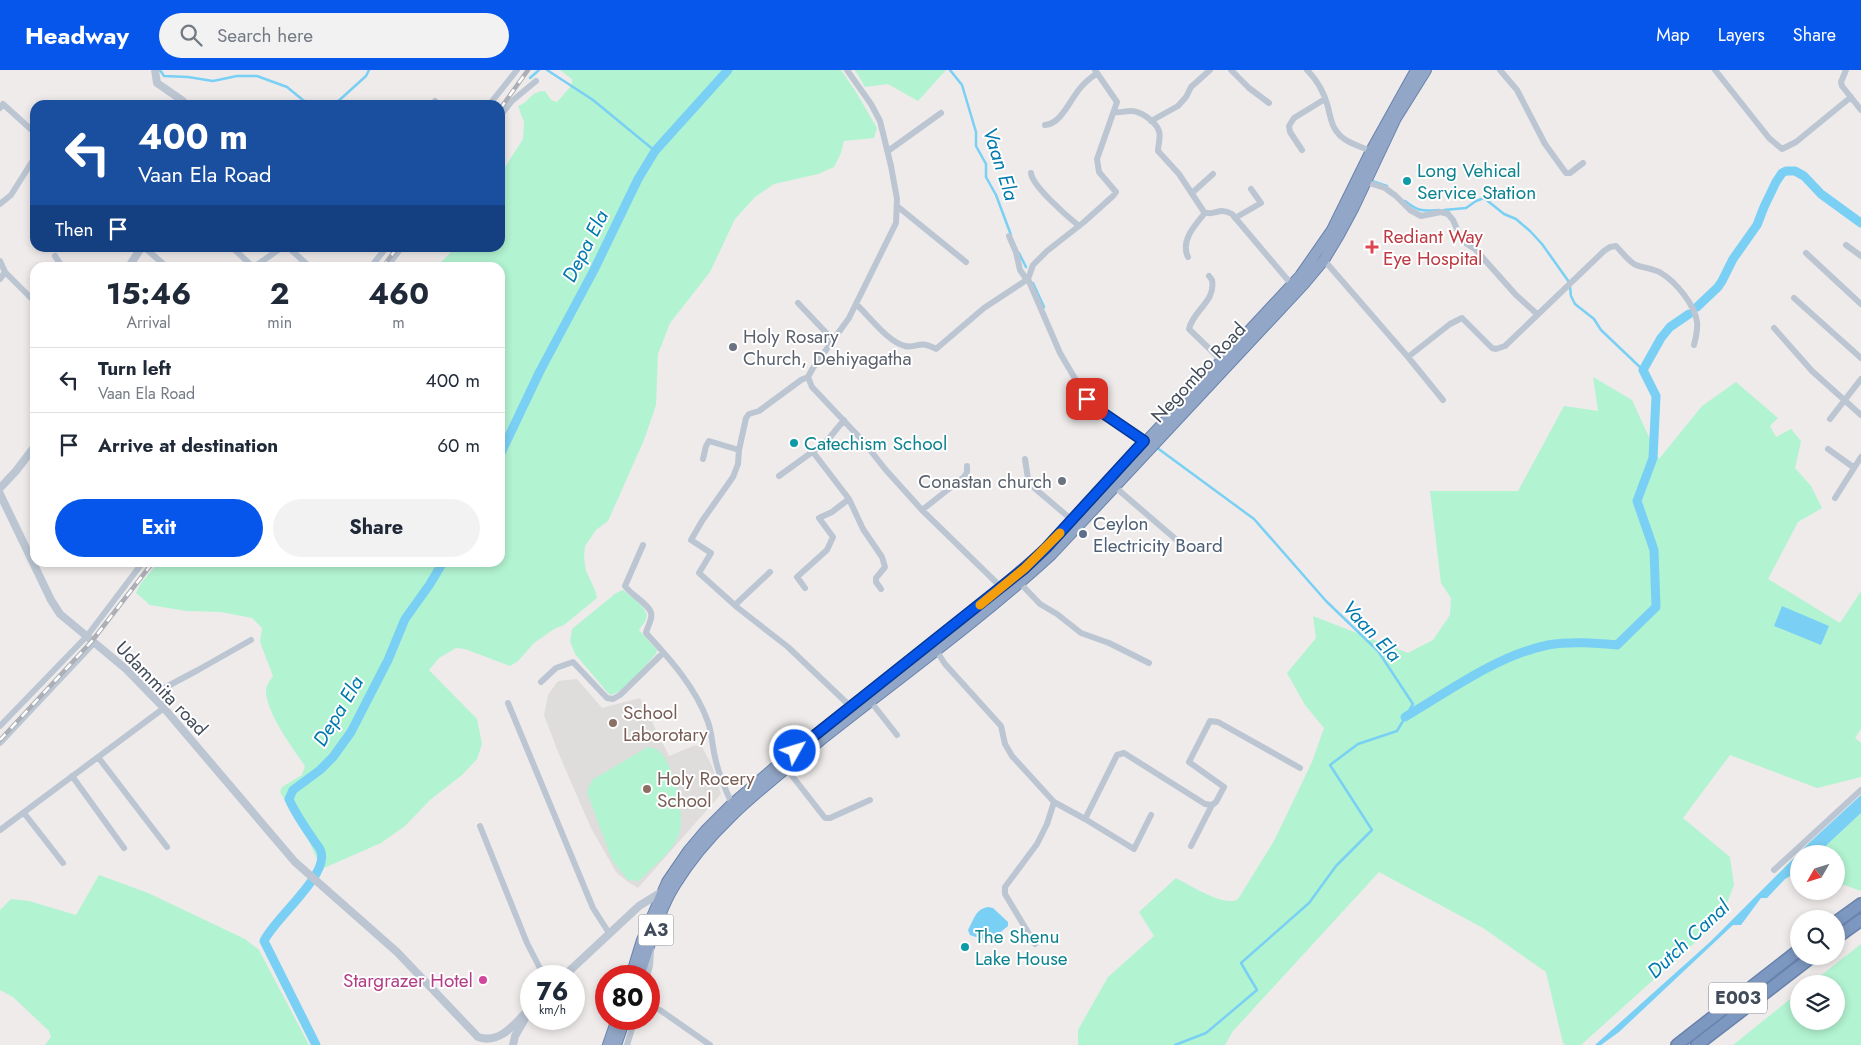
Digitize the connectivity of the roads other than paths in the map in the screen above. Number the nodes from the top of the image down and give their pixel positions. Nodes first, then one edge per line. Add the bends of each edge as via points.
1 (155, 70) edge
2 (517, 70) edge
3 (848, 70) edge
4 (1210, 70) edge
5 (1231, 70) edge
6 (1307, 70) edge
7 (1416, 70) edge
8 (1426, 70) edge
9 (1500, 70) edge
10 (1715, 70) edge
11 (1852, 70) edge
12 (1096, 71) edge
13 (1846, 72) edge
14 (536, 81) dead end
15 (1850, 97) junction
16 (1325, 99) junction
17 (180, 100) edge
18 (493, 100) edge
19 (1269, 103) dead end
20 (0, 108) edge
21 (505, 110) edge
22 (1861, 110) edge
23 (1114, 112) junction
24 (941, 113) dead end
25 (1151, 121) junction
26 (1044, 126) dead end
27 (30, 128) edge
28 (1302, 150) dead end
29 (888, 151) junction
30 (1370, 151) junction
31 (1583, 163) dead end
32 (30, 165) edge
33 (1031, 173) dead end
34 (1213, 174) dead end
35 (1366, 182) junction
36 (1251, 189) dead end
37 (1192, 193) junction
38 (0, 204) edge
39 (897, 206) junction
40 (1205, 213) junction
41 (1235, 218) junction
42 (1079, 226) junction
43 (1009, 236) dead end
44 (1846, 245) dead end
45 (148, 252) edge
46 (237, 252) edge
47 (275, 252) edge
48 (293, 252) edge
49 (383, 252) edge
50 (1806, 253) dead end
51 (55, 256) dead end
52 (1861, 256) edge
53 (1188, 257) dead end
54 (1324, 260) junction
55 (0, 261) edge
56 (59, 262) edge
57 (160, 262) edge
58 (248, 262) edge
59 (261, 262) edge
60 (304, 262) edge
61 (375, 262) edge
62 (966, 262) dead end
63 (5, 272) junction
64 (1209, 276) dead end
65 (0, 279) edge
66 (1028, 279) junction
67 (1292, 285) junction
68 (30, 297) edge
69 (1794, 298) dead end
70 (798, 303) dead end
71 (857, 304) junction
72 (1861, 304) edge
73 (1536, 314) junction
74 (1774, 328) dead end
75 (834, 341) junction
76 (1694, 345) dead end
77 (1408, 357) junction
78 (1861, 358) edge
79 (1221, 360) junction
80 (808, 377) junction
81 (1861, 379) edge
82 (1444, 400) dead end
83 (1845, 401) junction
84 (1861, 415) edge
85 (1830, 419) dead end
86 (844, 420) junction
87 (1144, 441) junction
88 (739, 450) junction
89 (1828, 450) dead end
90 (813, 452) junction
91 (30, 453) edge
92 (1861, 457) edge
93 (702, 458) dead end
94 (1025, 459) dead end
95 (967, 466) dead end
96 (1853, 467) junction
97 (779, 476) dead end
98 (0, 488) edge
99 (1114, 488) junction
100 (0, 494) edge
101 (1835, 498) dead end
102 (849, 499) junction
103 (922, 510) junction
104 (1072, 520) junction
105 (1179, 542) dead end
106 (643, 545) dead end
107 (30, 556) edge
108 (35, 567) edge
109 (139, 567) edge
110 (770, 572) dead end
111 (1020, 583) junction
112 (805, 588) dead end
113 (881, 589) dead end
114 (1004, 591) junction
115 (735, 605) junction
116 (87, 636) junction
117 (251, 640) dead end
118 (94, 643) junction
119 (936, 650) junction
120 (664, 652) junction
121 (1149, 664) dead end
122 (541, 682) dead end
123 (151, 694) junction
124 (871, 702) junction
125 (508, 703) dead end
126 (850, 706) junction
127 (164, 708) junction
128 (0, 726) edge
129 (897, 735) dead end
130 (0, 743) edge
131 (98, 757) junction
132 (786, 768) junction
133 (1300, 768) dead end
134 (72, 776) junction
135 (1861, 790) edge
136 (870, 800) dead end
137 (1054, 802) junction
138 (732, 804) junction
139 (1212, 805) junction
140 (24, 813) junction
141 (1151, 815) dead end
142 (1084, 819) junction
143 (480, 826) dead end
144 (0, 830) edge
145 (1191, 846) dead end
146 (167, 847) dead end
147 (124, 848) dead end
148 (63, 863) dead end
149 (1774, 870) dead end
150 (675, 885) junction
151 (662, 891) junction
152 (1861, 904) edge
153 (1845, 916) edge
154 (1861, 920) edge
155 (1845, 932) edge
156 (608, 933) junction
157 (651, 942) junction
158 (1035, 944) dead end
159 (1790, 957) edge
160 (538, 965) edge
161 (575, 965) edge
162 (634, 965) edge
163 (643, 965) edge
164 (650, 965) edge
165 (1801, 965) edge
166 (660, 1010) edge
167 (520, 1018) edge
168 (520, 1027) edge
169 (613, 1030) edge
170 (621, 1030) edge
171 (632, 1030) edge
172 (513, 1045) edge
173 (608, 1045) edge
174 (616, 1045) edge
175 (627, 1045) edge
176 (710, 1045) edge
177 (1677, 1045) edge
178 (1697, 1045) edge

1 - 17 street via 157,83
2 - 18 street
3 - 29 street via 876,113
4 - 25 street via 1178,106
5 - 19 street
6 - 16 street
7 - 30 highway, Negombo Road / A3
8 - 35 highway, Negombo Road / A3 via 1396,118
9 - 31 street via 1517,90 1566,173
10 - 15 street via 1769,138 1782,149 1796,142
11 - 13 street
12 - 23 street via 1117,102
12 - 26 street via 1059,117
13 - 15 street via 1842,82
14 - 21 street
15 - 22 street
16 - 28 street via 1294,118 1289,126
16 - 30 street via 1336,132
20 - 27 street via 4,104
23 - 25 street via 1132,110
23 - 42 street via 1097,167 1116,192
24 - 29 street
25 - 37 street via 1159,132 1158,151
29 - 39 street
30 - 67 highway, Negombo Road / A3 via 1332,230
32 - 38 street via 11,195
33 - 42 street via 1033,181
34 - 37 street
35 - 54 highway, Negombo Road / A3
35 - 73 street via 1385,188 1421,216 1441,212 1448,214 1462,241 1475,249
36 - 41 street via 1261,203
37 - 40 street
39 - 62 street
39 - 71 street via 896,223
40 - 41 street via 1226,211
40 - 53 street via 1185,243
41 - 67 street
42 - 66 street via 1033,265
43 - 66 street via 1020,270
44 - 52 street
45 - 57 street
46 - 58 street
47 - 59 street
48 - 60 street
49 - 61 street
50 - 72 street
51 - 56 street
54 - 77 street
54 - 99 highway, Negombo Road / A3
55 - 63 street
63 - 65 street
63 - 68 street
64 - 79 street via 1213,290 1191,322 1190,329
66 - 71 street via 984,308 936,349 924,344 907,347 898,343
66 - 87 street via 1060,353 1087,399
67 - 79 highway, Negombo Road / A3
69 - 78 street
70 - 75 street
71 - 75 street
73 - 76 street via 1604,251 1616,246 1634,264 1660,272 1682,294 1697,321
73 - 77 street via 1505,346 1492,348 1462,318
74 - 83 street via 1812,372
75 - 80 street
77 - 82 street
79 - 87 highway, Negombo Road / A3
80 - 86 street via 812,387
80 - 88 street via 759,411 749,414
81 - 83 street
83 - 84 street
83 - 85 street
86 - 90 street
86 - 103 street
87 - 104 highway, Negombo Road / A3
88 - 93 street via 709,441
88 - 115 street via 733,477 691,540 711,553 699,573
89 - 96 street
90 - 97 street
90 - 102 street
91 - 98 street
92 - 96 street
94 - 104 street via 1032,486
95 - 103 street via 964,477
96 - 101 street
99 - 105 street
99 - 111 highway, Negombo Road / A3
100 - 107 street, Udammita road
102 - 112 street via 819,518 833,537 827,550 797,577
102 - 113 street via 882,558 884,567 876,578
103 - 114 street
104 - 114 highway, Negombo Road / A3
106 - 120 street via 625,586 650,610 646,633
108 - 116 street, Udammita road via 60,614
109 - 116 street
110 - 115 street
111 - 114 highway, Negombo Road / A3
111 - 121 street via 1040,604 1081,633 1109,643
114 - 119 highway, Negombo Road / A3
114 - 126 highway, Negombo Road / A3
115 - 126 street via 788,647
116 - 118 street, Udammita road
116 - 128 street
117 - 123 street
118 - 123 street, Udammita road
118 - 130 street
119 - 124 highway, Negombo Road / A3
119 - 137 street via 1001,726 1012,756
120 - 122 street via 613,700 606,698 573,662 556,668
120 - 138 street via 706,717 716,760
123 - 127 street, Udammita road
124 - 129 street
124 - 132 highway, Negombo Road / A3
125 - 156 street via 593,908
126 - 138 highway, Negombo Road / A3
127 - 131 street
127 - 167 street, Udammita road via 284,851 396,952 478,1037 489,1040 500,1036
131 - 134 street
131 - 146 street
132 - 136 street via 825,818
132 - 150 highway, Negombo Road / A3 via 720,826
133 - 139 street via 1218,722 1210,722 1189,762 1224,787
134 - 140 street
134 - 147 street
135 - 149 street
137 - 142 street
137 - 158 street via 1048,824 1037,844 1005,887 1005,894
138 - 151 highway, Negombo Road / A3 via 697,840
139 - 142 street via 1124,754 1117,755
139 - 145 street
140 - 144 street
140 - 148 street
141 - 142 street via 1134,849
143 - 160 street via 526,943
150 - 151 street
150 - 157 highway, Negombo Road / A3
151 - 156 street
151 - 162 highway, Negombo Road / A3
152 - 153 highway
154 - 155 highway
156 - 161 street
157 - 163 highway, Negombo Road / A3
157 - 164 street
159 - 177 highway, E003
165 - 178 highway, E003
166 - 176 street
168 - 172 street
169 - 173 highway
170 - 174 highway
171 - 175 street

